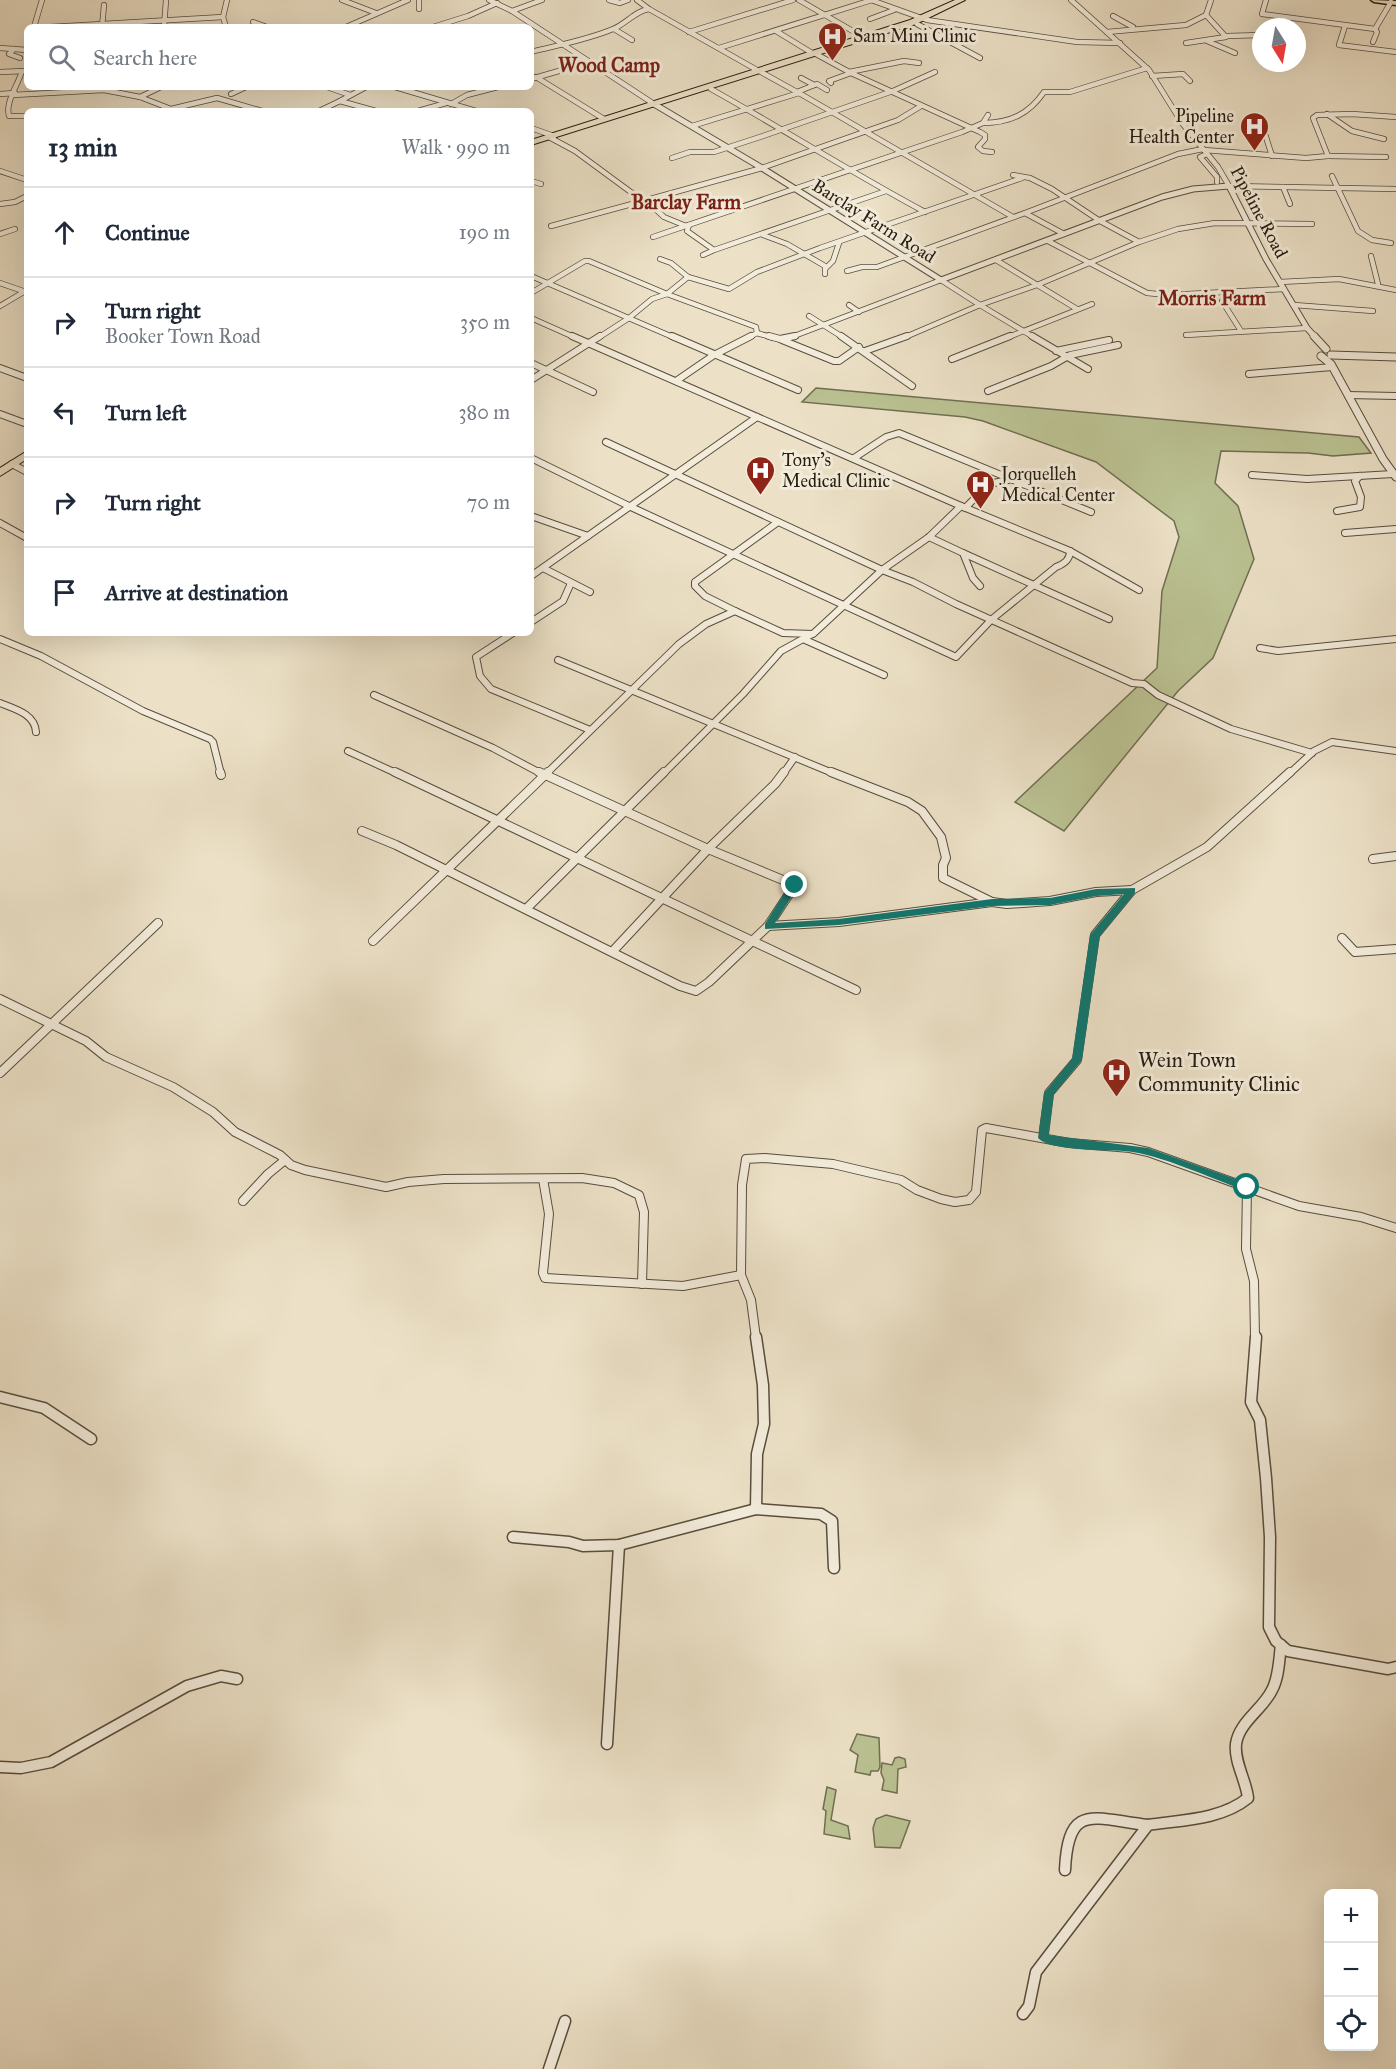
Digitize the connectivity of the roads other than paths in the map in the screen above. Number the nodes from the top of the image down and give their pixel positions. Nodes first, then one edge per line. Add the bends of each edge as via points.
1 (42, 0) edge
2 (166, 0) edge
3 (227, 0) edge
4 (342, 0) edge
5 (407, 0) edge
6 (419, 0) edge
7 (489, 0) edge
8 (542, 0) edge
9 (609, 0) edge
10 (628, 0) edge
11 (637, 0) edge
12 (792, 0) edge
13 (799, 0) edge
14 (872, 0) edge
15 (961, 0) edge
16 (969, 0) edge
17 (1071, 0) edge
18 (1211, 0) edge
19 (1266, 0) edge
20 (1374, 0) edge
21 (1392, 2) edge
22 (497, 3) junction
23 (104, 5) dead end
24 (419, 9) dead end
25 (649, 9) junction
26 (894, 9) junction
27 (513, 11) junction
28 (376, 13) junction
29 (827, 15) junction
30 (1206, 15) junction
31 (1113, 16) dead end
32 (222, 17) junction
33 (870, 19) dead end
34 (164, 20) junction
35 (921, 21) junction
36 (253, 22) dead end
37 (34, 24) edge
38 (102, 24) edge
39 (114, 24) edge
40 (164, 24) edge
41 (225, 24) edge
42 (259, 24) edge
43 (354, 24) edge
44 (443, 24) edge
45 (528, 24) edge
46 (1345, 26) junction
47 (1137, 28) junction
48 (534, 29) edge
49 (614, 29) junction
50 (1375, 29) junction
51 (776, 31) junction
52 (688, 32) junction
53 (1107, 32) junction
54 (1252, 35) edge
55 (1227, 36) junction
56 (863, 37) junction
57 (632, 40) dead end
58 (1207, 41) junction
59 (1373, 42) dead end
60 (1120, 43) junction
61 (1186, 43) dead end
62 (561, 45) junction
63 (0, 48) edge
64 (720, 48) junction
65 (14, 49) junction
66 (24, 50) edge
67 (534, 51) edge
68 (1396, 52) edge
69 (1235, 53) dead end
70 (814, 54) junction
71 (20, 58) dead end
72 (980, 58) dead end
73 (590, 62) junction
74 (919, 63) dead end
75 (1147, 68) junction
76 (24, 71) edge
77 (759, 71) junction
78 (0, 72) edge
79 (936, 72) dead end
80 (24, 73) edge
81 (851, 73) junction
82 (1152, 76) junction
83 (534, 78) edge
84 (801, 78) dead end
85 (907, 78) dead end
86 (915, 81) junction
87 (1190, 81) dead end
88 (831, 83) dead end
89 (814, 85) junction
90 (711, 89) junction
91 (58, 90) edge
92 (104, 90) edge
93 (154, 90) edge
94 (240, 90) edge
95 (336, 90) edge
96 (360, 90) edge
97 (405, 90) edge
98 (486, 90) edge
99 (827, 90) dead end
100 (893, 91) junction
101 (798, 93) junction
102 (0, 94) edge
103 (14, 94) junction
104 (231, 94) dead end
105 (350, 95) junction
106 (140, 97) junction
107 (340, 101) junction
108 (449, 103) junction
109 (656, 105) junction
110 (921, 106) junction
111 (168, 108) edge
112 (175, 108) edge
113 (252, 108) edge
114 (325, 108) edge
115 (365, 108) edge
116 (430, 108) edge
117 (466, 108) edge
118 (748, 111) junction
119 (834, 113) junction
120 (1327, 114) junction
121 (988, 115) dead end
122 (24, 116) edge
123 (1396, 117) edge
124 (604, 119) junction
125 (983, 123) junction
126 (692, 126) junction
127 (970, 127) junction
128 (534, 129) edge
129 (782, 130) junction
130 (866, 131) junction
131 (1265, 134) dead end
132 (554, 136) junction
133 (1384, 139) dead end
134 (534, 142) edge
135 (726, 147) junction
136 (816, 148) junction
137 (1205, 151) junction
138 (901, 152) junction
139 (992, 152) dead end
140 (1272, 156) junction
141 (1328, 156) junction
142 (1386, 157) dead end
143 (672, 158) dead end
144 (762, 168) junction
145 (848, 171) junction
146 (0, 172) edge
147 (1013, 175) dead end
148 (1332, 176) dead end
149 (1022, 178) junction
150 (24, 179) edge
151 (534, 182) edge
152 (1217, 182) dead end
153 (541, 184) dead end
154 (1229, 186) junction
155 (1283, 187) junction
156 (1337, 188) junction
157 (795, 189) junction
158 (1396, 189) edge
159 (886, 191) junction
160 (973, 195) junction
161 (24, 198) edge
162 (1065, 198) junction
163 (644, 201) junction
164 (0, 204) edge
165 (1290, 204) dead end
166 (831, 210) junction
167 (925, 212) junction
168 (1025, 213) junction
169 (1013, 217) junction
170 (1100, 221) junction
171 (1248, 224) junction
172 (688, 225) junction
173 (1312, 225) dead end
174 (551, 226) dead end
175 (15, 229) dead end
176 (866, 233) junction
177 (0, 234) edge
178 (1064, 234) junction
179 (763, 235) junction
180 (653, 237) dead end
181 (1048, 241) junction
182 (1138, 242) junction
183 (839, 243) junction
184 (1391, 243) dead end
185 (714, 250) junction
186 (807, 254) junction
187 (703, 255) dead end
188 (1371, 256) dead end
189 (903, 257) junction
190 (660, 259) dead end
191 (996, 260) junction
192 (1090, 263) junction
193 (534, 277) edge
194 (688, 277) junction
195 (855, 278) dead end
196 (941, 280) junction
197 (1281, 282) junction
198 (0, 283) edge
199 (548, 283) junction
200 (1378, 284) junction
201 (1037, 285) junction
202 (1284, 289) junction
203 (24, 290) edge
204 (1396, 290) edge
205 (534, 291) edge
206 (24, 292) edge
207 (667, 294) junction
208 (1222, 301) dead end
209 (1092, 304) dead end
210 (849, 305) dead end
211 (980, 305) junction
212 (1294, 305) junction
213 (0, 306) edge
214 (1077, 309) junction
215 (1373, 311) dead end
216 (859, 312) junction
217 (809, 316) dead end
218 (629, 318) junction
219 (534, 319) edge
220 (825, 324) junction
221 (1307, 328) junction
222 (1020, 330) junction
223 (1241, 331) junction
224 (757, 333) junction
225 (1186, 335) dead end
226 (780, 339) junction
227 (1109, 340) dead end
228 (1316, 340) junction
229 (588, 344) junction
230 (1118, 345) dead end
231 (862, 349) junction
232 (1056, 351) junction
233 (1328, 352) junction
234 (1318, 353) junction
235 (714, 355) junction
236 (1066, 357) junction
237 (1396, 357) edge
238 (952, 359) dead end
239 (534, 364) edge
240 (1331, 365) junction
241 (0, 368) edge
242 (1088, 369) dead end
243 (547, 370) junction
244 (1249, 374) dead end
245 (24, 377) edge
246 (534, 378) edge
247 (676, 381) junction
248 (912, 386) dead end
249 (798, 390) dead end
250 (988, 391) dead end
251 (593, 392) dead end
252 (1348, 395) junction
253 (1396, 396) edge
254 (0, 414) edge
255 (757, 417) junction
256 (24, 423) edge
257 (606, 442) dead end
258 (24, 456) edge
259 (854, 458) junction
260 (534, 459) edge
261 (12, 464) junction
262 (24, 470) edge
263 (992, 472) junction
264 (0, 473) edge
265 (674, 475) junction
266 (1252, 475) dead end
267 (1362, 475) junction
268 (1395, 476) edge
269 (1009, 480) junction
270 (989, 484) junction
271 (631, 507) junction
272 (963, 507) junction
273 (1337, 511) dead end
274 (1091, 512) dead end
275 (534, 517) edge
276 (778, 522) junction
277 (0, 523) edge
278 (1396, 529) edge
279 (1345, 533) dead end
280 (24, 536) edge
281 (588, 536) junction
282 (929, 537) junction
283 (1070, 551) junction
284 (733, 553) junction
285 (963, 553) junction
286 (543, 568) junction
287 (882, 570) junction
288 (534, 574) edge
289 (571, 583) junction
290 (1035, 585) junction
291 (980, 586) dead end
292 (1139, 590) dead end
293 (590, 592) dead end
294 (847, 604) junction
295 (735, 611) junction
296 (534, 619) edge
297 (1109, 619) dead end
298 (991, 620) junction
299 (813, 634) junction
300 (508, 636) edge
301 (0, 639) edge
302 (803, 639) junction
303 (1396, 639) edge
304 (1260, 648) dead end
305 (558, 660) dead end
306 (884, 675) dead end
307 (632, 691) junction
308 (374, 695) dead end
309 (0, 703) edge
310 (712, 723) junction
311 (590, 730) junction
312 (36, 732) dead end
313 (348, 751) dead end
314 (1396, 751) edge
315 (1312, 753) junction
316 (795, 757) junction
317 (221, 775) dead end
318 (544, 775) junction
319 (626, 812) junction
320 (498, 819) junction
321 (362, 831) dead end
322 (708, 849) junction
323 (1396, 856) edge
324 (578, 859) junction
325 (1373, 859) dead end
326 (446, 870) junction
327 (1132, 890) junction
328 (664, 899) junction
329 (992, 902) junction
330 (526, 909) junction
331 (158, 923) dead end
332 (768, 926) junction
333 (1342, 938) dead end
334 (373, 941) dead end
335 (752, 941) junction
336 (1396, 949) edge
337 (613, 951) junction
338 (856, 990) dead end
339 (0, 999) edge
340 (53, 1023) junction
341 (0, 1073) edge
342 (1043, 1138) junction
343 (285, 1160) junction
344 (543, 1179) junction
345 (1247, 1187) junction
346 (243, 1201) dead end
347 (1396, 1228) edge
348 (741, 1275) junction
349 (642, 1284) junction
350 (0, 1397) edge
351 (91, 1439) dead end
352 (756, 1509) junction
353 (513, 1538) dead end
354 (620, 1545) junction
355 (834, 1568) dead end
356 (1281, 1645) junction
357 (1396, 1667) edge
358 (237, 1679) dead end
359 (607, 1744) dead end
360 (0, 1767) edge
361 (1148, 1824) junction
362 (1065, 1870) dead end
363 (1023, 2014) dead end
364 (565, 2021) dead end
365 (549, 2069) edge

1 - 37 street
2 - 34 street
3 - 32 street
4 - 28 street
5 - 28 street
6 - 24 street
7 - 22 street
8 - 27 street
9 - 10 street
11 - 25 street
12 - 52 street
13 - 29 street
14 - 26 street
14 - 29 street
15 - 35 highway
16 - 35 highway
17 - 53 street, Pipeline Road
18 - 30 street
19 - 46 street via 1262,14
20 - 21 main road
21 - 50 street
22 - 27 street
22 - 44 street
23 - 38 street
25 - 49 street via 640,10
25 - 52 street
26 - 33 street
26 - 35 street
27 - 45 street
28 - 43 street
29 - 51 street
29 - 56 street
30 - 47 street via 1186,25
30 - 55 street
31 - 47 street
32 - 34 street
32 - 41 street
34 - 39 street
34 - 40 street
35 - 56 highway
35 - 60 street via 1077,42
35 - 70 highway
35 - 72 street
36 - 42 street
46 - 50 street
46 - 68 street via 1338,45
47 - 53 street
48 - 62 street
49 - 57 street
49 - 62 street
50 - 59 street
51 - 64 street
51 - 70 street
52 - 64 street
53 - 60 street, Pipeline Road
54 - 55 street
55 - 58 street
56 - 70 highway
58 - 61 street
58 - 69 street
60 - 75 street, Pipeline Road
62 - 67 street
62 - 73 street
63 - 65 street
64 - 77 street
65 - 66 street
65 - 71 street via 9,54
70 - 77 highway
70 - 81 street
73 - 83 street
73 - 109 street
74 - 81 street via 904,61
75 - 82 street, Pipeline Road
75 - 125 street via 1070,92 1044,92 1023,116
76 - 78 street
77 - 90 highway
77 - 101 street
77 - 109 highway
79 - 86 street
80 - 103 street
81 - 88 street
81 - 100 street
82 - 87 street via 1178,74
82 - 137 street, Pipeline Road
83 - 124 street
84 - 89 street
85 - 86 street
86 - 100 street
89 - 99 street
89 - 101 street
90 - 109 highway
90 - 118 street
91 - 103 street
92 - 106 street
93 - 106 street
94 - 104 street
95 - 105 street
96 - 105 street
97 - 108 street
98 - 108 street
100 - 110 street
100 - 119 street
101 - 118 street
101 - 119 street
102 - 103 street
103 - 122 street via 7,104 9,116
105 - 107 street
106 - 111 street
107 - 114 street
107 - 115 street
108 - 116 street
108 - 117 street
109 - 124 highway
109 - 126 street, Barclay Farm Road
109 - 132 highway
110 - 127 street
110 - 130 street via 898,120
112 - 113 street via 217,98
118 - 126 street
118 - 129 street
119 - 129 street
119 - 130 street
120 - 123 street
120 - 133 street via 1352,131
120 - 141 street via 1313,118
121 - 125 street
124 - 132 highway
125 - 127 street
126 - 135 street, Barclay Farm Road
127 - 138 street
127 - 139 street via 985,135 978,147
128 - 132 street
129 - 135 street
129 - 136 street
130 - 136 street
130 - 138 street
131 - 140 street
132 - 134 highway
132 - 163 street
135 - 143 street
135 - 144 street, Barclay Farm Road
136 - 144 street
136 - 145 street
137 - 140 street
137 - 152 street via 1200,157
137 - 154 street, Pipeline Road
137 - 162 street via 1178,154
138 - 145 street
138 - 160 street
140 - 141 street
141 - 142 street
144 - 157 street, Barclay Farm Road
144 - 163 street
145 - 157 street
145 - 159 street
146 - 150 street
147 - 149 street
148 - 156 street
149 - 160 street
149 - 162 street via 1030,178
151 - 153 street
154 - 155 street
154 - 170 street, Barclay Farm Road via 1176,192
154 - 171 street, Pipeline Road
155 - 156 street
155 - 165 street
156 - 158 street
156 - 184 street via 1358,231 1372,240
157 - 166 street, Barclay Farm Road
157 - 172 street
159 - 166 street
159 - 167 street
160 - 167 street
160 - 169 street
161 - 164 street
162 - 168 street
162 - 170 street
163 - 172 street via 654,205 669,221
163 - 174 street
166 - 176 street, Barclay Farm Road
166 - 179 street
167 - 176 street
168 - 169 street
168 - 178 street
169 - 189 street
170 - 178 street, Barclay Farm Road
170 - 182 street
171 - 173 street
171 - 182 street via 1215,223 1178,229
171 - 197 street, Pipeline Road
172 - 180 street
172 - 185 street via 687,231
175 - 177 street
176 - 183 street
176 - 189 street, Barclay Farm Road
178 - 181 street, Barclay Farm Road
179 - 185 street
179 - 186 street
181 - 191 street, Barclay Farm Road
181 - 192 street
182 - 192 street
183 - 186 street
183 - 186 street via 826,271
185 - 187 street
186 - 194 street via 757,272 729,289
188 - 200 street
189 - 195 street via 877,267 847,271
189 - 196 street, Barclay Farm Road
190 - 194 street
191 - 196 street, Barclay Farm Road
191 - 201 street
192 - 201 street
192 - 202 street via 1142,291 1161,295
193 - 199 street
194 - 207 street
196 - 211 street
196 - 216 street
197 - 200 street via 1328,277
197 - 202 street, Pipeline Road
198 - 203 street
199 - 205 street
199 - 207 street via 587,260
199 - 218 street
200 - 204 street
201 - 211 street
201 - 214 street
202 - 212 street, Pipeline Road
206 - 213 street
207 - 218 street via 652,299
207 - 224 street via 718,310 756,327
208 - 223 street
209 - 214 street
210 - 216 street
211 - 222 street
211 - 231 street via 895,341
212 - 215 street
212 - 221 street, Pipeline Road
214 - 222 street
216 - 220 street
217 - 220 street
218 - 229 street
218 - 235 street
219 - 229 street
220 - 226 street
220 - 231 street
221 - 223 street
221 - 228 street, Pipeline Road
222 - 232 street
222 - 238 street
223 - 225 street
224 - 226 street
224 - 235 street
226 - 231 street via 834,361
227 - 232 street
228 - 233 street, Pipeline Road
228 - 234 street
229 - 243 street
229 - 247 street
230 - 236 street
231 - 248 street
232 - 236 street
233 - 234 street
233 - 237 street
233 - 240 street
234 - 240 street
235 - 247 street
235 - 249 street
236 - 242 street
236 - 250 street
239 - 243 street
240 - 244 street
240 - 252 street
241 - 245 street
243 - 246 street
243 - 251 street
247 - 255 street
252 - 253 street
252 - 268 street
254 - 256 street
255 - 259 street
255 - 265 street
257 - 265 street
258 - 261 highway
259 - 263 street via 899,433
259 - 272 street
260 - 271 street
261 - 262 street
261 - 264 highway
263 - 269 street
263 - 270 street
265 - 271 street
265 - 276 street
266 - 267 street via 1306,479
267 - 268 street
267 - 273 street via 1355,481 1360,507
269 - 270 street
269 - 274 street
270 - 272 street
271 - 281 street
271 - 284 street
272 - 282 street
272 - 283 street
275 - 281 street
276 - 284 street
276 - 287 street
277 - 280 street
278 - 279 street
281 - 286 street
282 - 285 street
282 - 287 street
283 - 290 street via 1064,564
283 - 292 street
284 - 294 street
284 - 295 street via 694,582 705,596
285 - 290 street
285 - 291 street
286 - 288 street
286 - 289 street
287 - 294 street
287 - 298 street
289 - 293 street
289 - 296 street via 563,601
290 - 297 street
290 - 298 street
294 - 298 street via 956,657
294 - 299 street
295 - 299 street via 783,633
295 - 307 street via 719,616 659,660
298 - 315 street via 1132,683 1144,684 1158,695 1232,729
299 - 302 street
300 - 311 street via 476,657 480,676 491,689
301 - 317 street via 43,656 165,721 210,739
302 - 306 street
302 - 310 street via 781,651
303 - 304 street via 1278,651
305 - 307 street
307 - 310 street
307 - 311 street
308 - 318 street
309 - 312 street via 33,719
310 - 316 street
310 - 319 street
311 - 318 street
313 - 320 street
314 - 315 street via 1332,742
315 - 327 street via 1208,847
316 - 322 street via 775,784
316 - 329 street via 922,811 945,847 943,878
318 - 319 street
318 - 320 street
319 - 322 street
319 - 324 street
320 - 324 street
320 - 326 street
321 - 326 street
322 - 328 street
322 - 332 street via 795,885
323 - 325 street
324 - 328 street
324 - 330 street
326 - 330 street
326 - 334 street
327 - 329 street via 1042,902
327 - 342 street via 1095,935 1077,1060 1049,1093
328 - 335 street
328 - 337 street
329 - 332 street via 839,922
330 - 337 street
331 - 340 street
332 - 335 street
333 - 336 street via 1355,952
335 - 337 street via 696,991
335 - 338 street
339 - 340 street
340 - 341 street
340 - 343 street via 106,1057 173,1087 213,1112 235,1132
342 - 345 street via 1148,1152
342 - 348 street via 982,1130 976,1192 969,1200 955,1202 917,1190 901,1180 833,1164 746,1159
343 - 344 street via 304,1170 386,1187 444,1179
343 - 346 street
344 - 349 street via 601,1180 639,1195 644,1212
344 - 349 street via 549,1217 545,1278
345 - 347 street via 1299,1206
345 - 356 street via 1246,1250 1254,1281 1256,1330 1251,1402 1260,1420 1266,1478 1269,1627
348 - 349 street via 683,1286
348 - 352 street via 751,1300 763,1385 764,1424 757,1455
350 - 351 street via 44,1408
352 - 354 street
352 - 355 street via 821,1514 832,1521
353 - 354 street via 583,1546
354 - 359 street
356 - 357 street via 1288,1651 1315,1657
356 - 361 street via 1272,1691 1237,1740 1236,1755 1248,1798 1242,1806
358 - 360 street via 221,1676 187,1686 51,1762 21,1768
361 - 362 street via 1087,1818 1076,1824 1068,1839
361 - 363 street via 1036,1972 1029,2006
364 - 365 street

